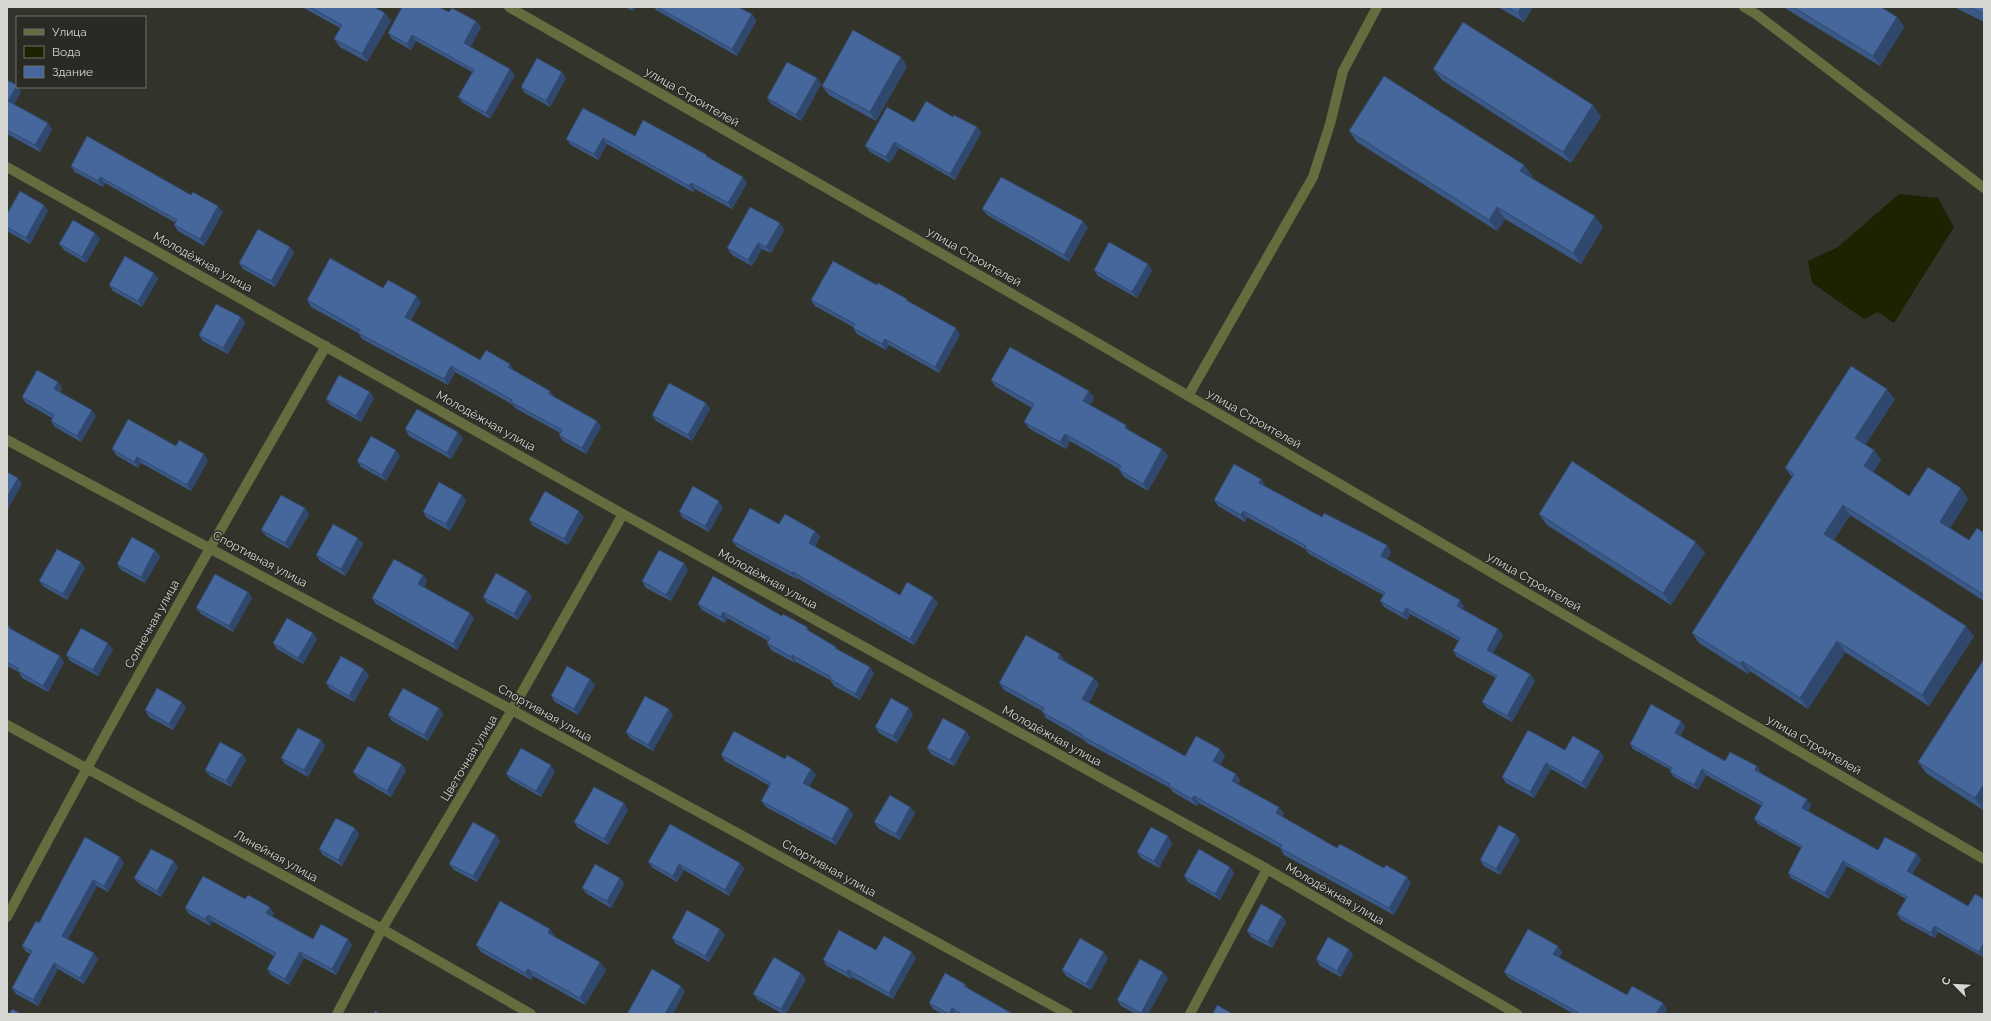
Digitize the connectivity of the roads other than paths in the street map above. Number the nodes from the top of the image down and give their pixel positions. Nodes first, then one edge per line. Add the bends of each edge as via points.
1 (508, 7) edge
2 (1377, 7) edge
3 (1744, 7) edge
4 (7, 167) edge
5 (1984, 188) edge
6 (326, 346) junction
7 (1188, 396) junction
8 (7, 440) edge
9 (623, 514) junction
10 (210, 547) junction
11 (512, 710) junction
12 (7, 725) edge
13 (86, 768) junction
14 (1984, 859) edge
15 (1267, 869) junction
16 (7, 917) edge
17 (382, 929) junction
18 (337, 1014) edge
19 (531, 1014) edge
20 (1068, 1014) edge
21 (1190, 1014) edge
22 (1517, 1014) edge

1 - 7 street, улица Строителей
2 - 7 street via 1343,71 1313,177
3 - 5 street
4 - 6 street, Молодёжная улица
6 - 9 street, Молодёжная улица
6 - 10 street, Солнечная улица
7 - 14 street, улица Строителей
8 - 10 street, Спортивная улица
9 - 11 street, Цветочная улица
9 - 15 street, Молодёжная улица
10 - 11 street, Спортивная улица
10 - 13 street, Солнечная улица
11 - 17 street, Цветочная улица
11 - 20 street, Спортивная улица
12 - 13 street, Линейная улица
13 - 16 street, Солнечная улица
13 - 17 street, Линейная улица
15 - 21 street
15 - 22 street, Молодёжная улица
17 - 18 street, Цветочная улица
17 - 19 street, Линейная улица

